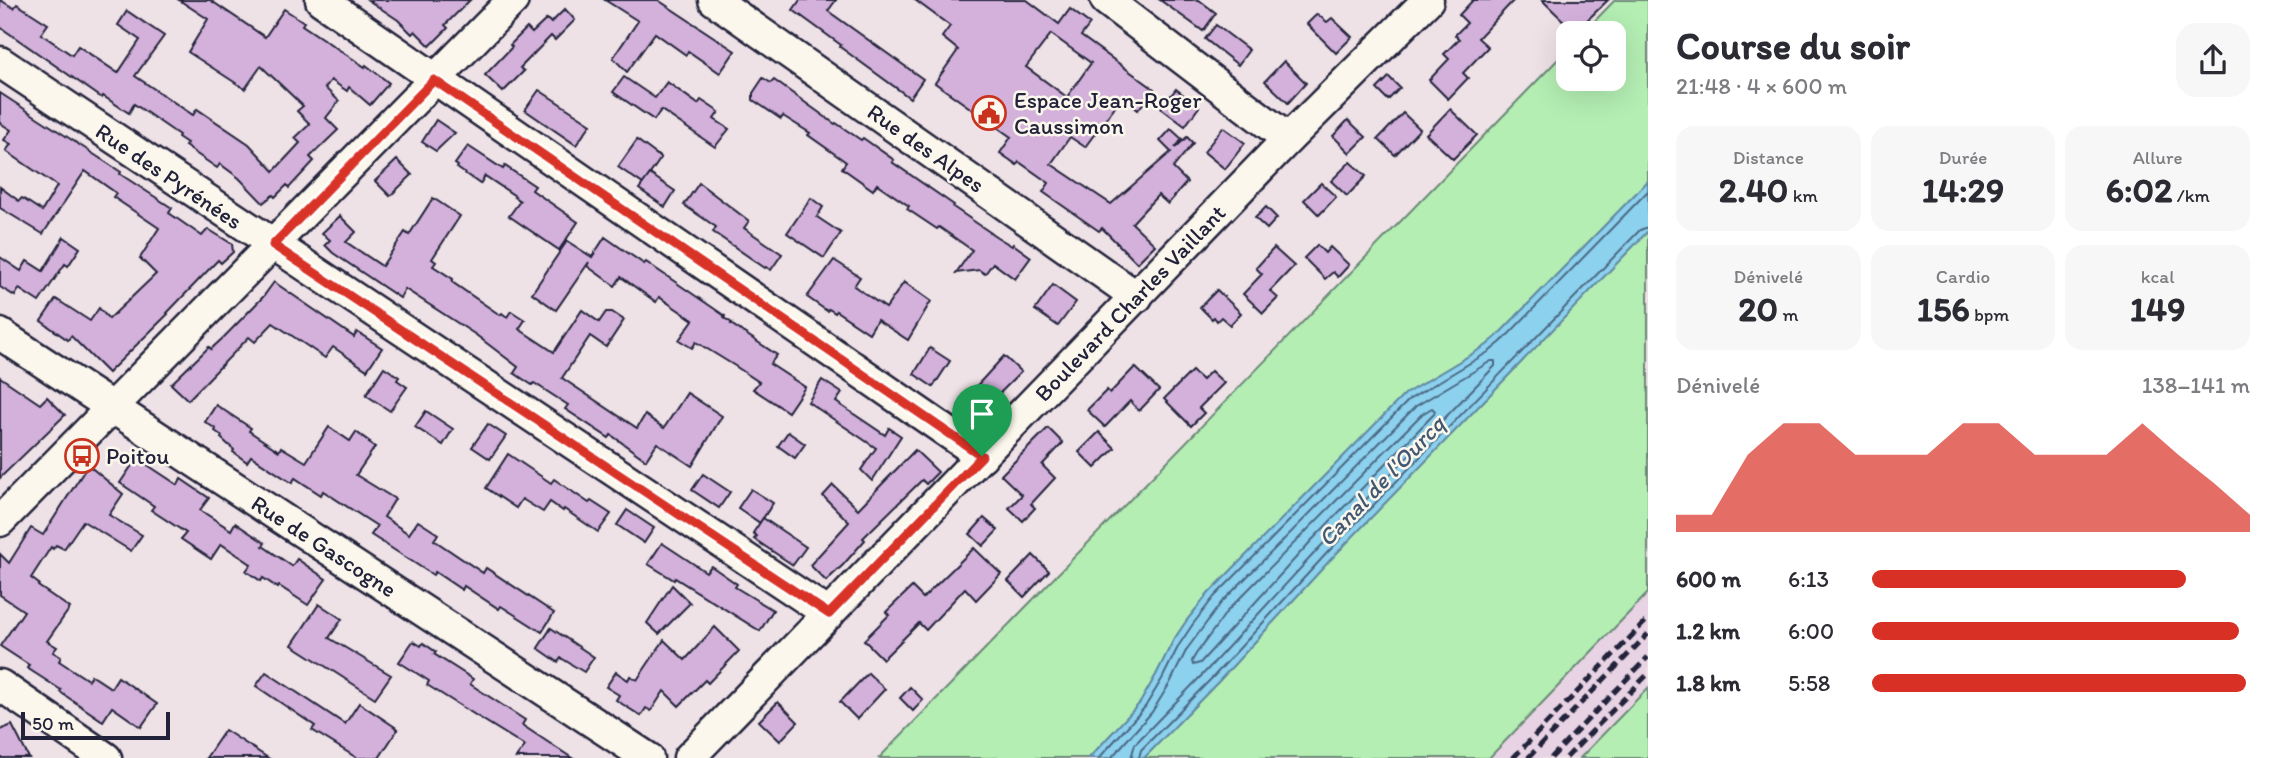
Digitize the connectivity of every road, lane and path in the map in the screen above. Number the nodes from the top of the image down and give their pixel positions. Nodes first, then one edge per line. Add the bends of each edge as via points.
1 (321, 0) edge
2 (513, 0) edge
3 (714, 0) edge
4 (1106, 0) edge
5 (1427, 0) edge
6 (0, 62) edge
7 (434, 80) junction
8 (1289, 139) junction
9 (273, 245) junction
10 (1137, 297) junction
11 (0, 334) edge
12 (113, 408) junction
13 (982, 456) junction
14 (0, 521) edge
15 (829, 614) junction
16 (0, 685) edge
17 (106, 758) edge
18 (648, 758) edge
19 (689, 758) edge

1 - 7 street
2 - 7 street
3 - 10 street, Rue des Alpes
4 - 8 street
5 - 8 street, Boulevard Charles Vaillant
6 - 9 street, Rue des Pyrénées
7 - 9 street
7 - 13 street
8 - 10 street, Boulevard Charles Vaillant
9 - 12 street
9 - 15 street, Rue des Pyrénées
10 - 13 street, Boulevard Charles Vaillant
11 - 12 street, Rue de Gascogne
12 - 14 street
12 - 18 street, Rue de Gascogne
13 - 15 street, Boulevard Charles Vaillant
15 - 19 street, Boulevard Charles Vaillant
16 - 17 street

